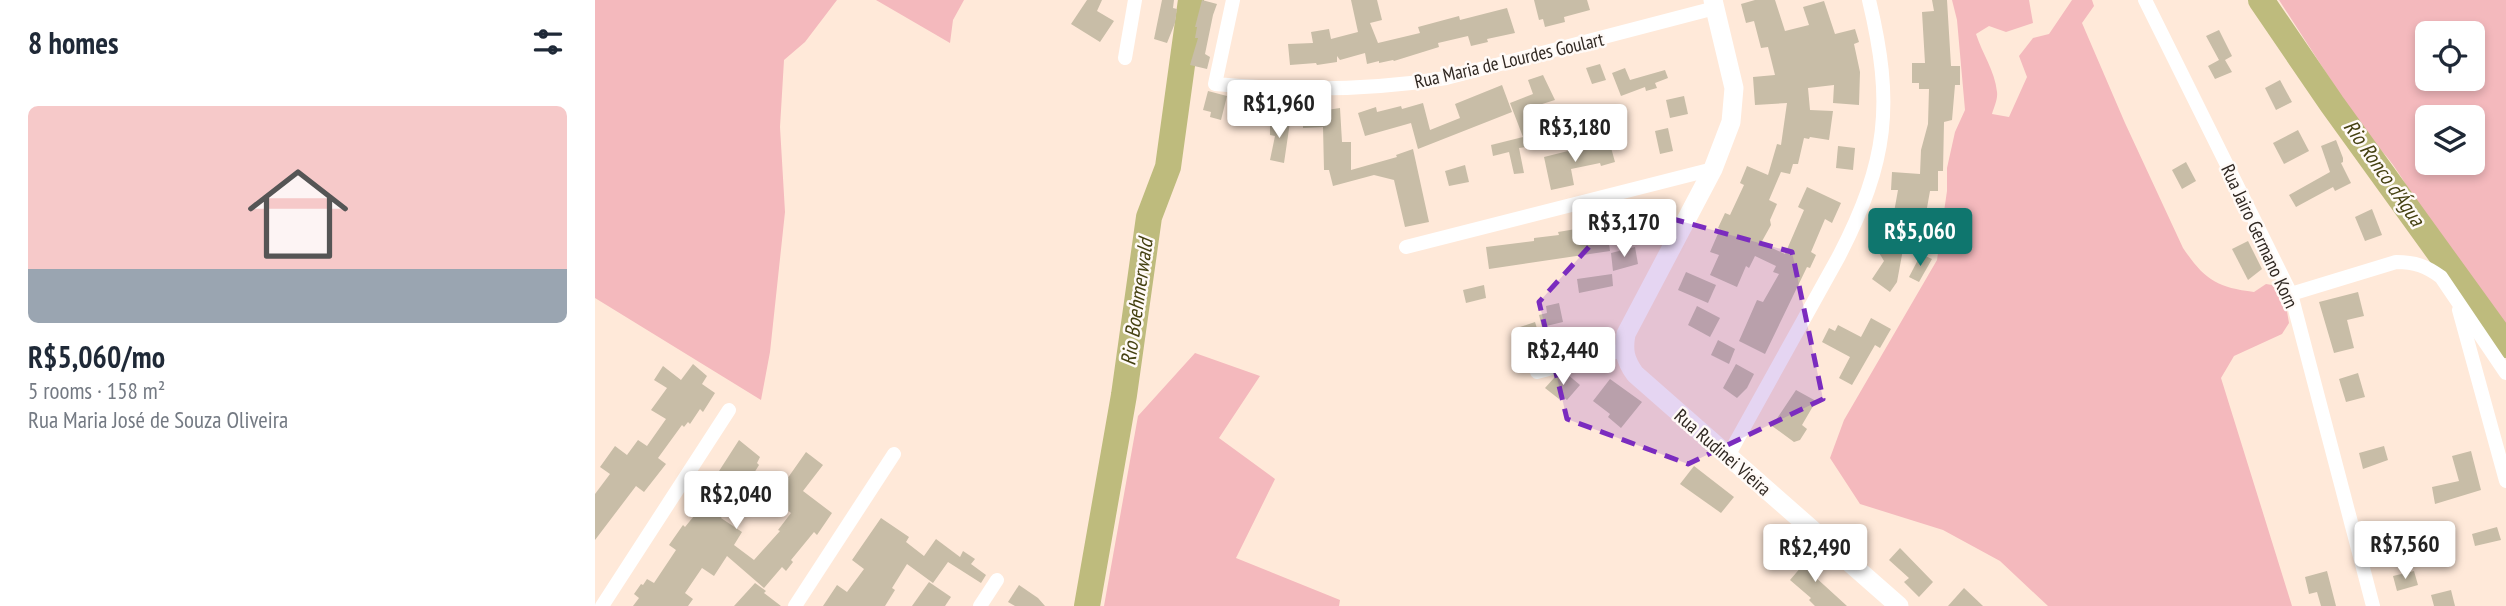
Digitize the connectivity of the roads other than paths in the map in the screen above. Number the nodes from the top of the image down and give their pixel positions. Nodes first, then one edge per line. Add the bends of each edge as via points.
1 (1135, 0) edge
2 (1233, 0) edge
3 (1870, 0) edge
4 (2145, 0) edge
5 (1714, 4) edge
6 (1125, 58) dead end
7 (1713, 169) junction
8 (1406, 247) dead end
9 (2291, 294) junction
10 (2456, 299) junction
11 (1623, 350) junction
12 (1537, 372) dead end
13 (2506, 373) edge
14 (729, 410) dead end
15 (894, 454) dead end
16 (1728, 456) junction
17 (2506, 481) edge
18 (997, 579) dead end
19 (602, 606) edge
20 (795, 606) edge
21 (980, 606) edge
22 (1899, 606) edge
23 (2373, 606) edge

1 - 6 street
2 - 5 street, Rua Maria de Lourdes Goulart via 1215,85 1315,90 1403,85 1483,70
3 - 16 street via 1884,90 1884,132 1872,182 1839,256
4 - 9 street, Rua Jairo Germano Korn
5 - 7 street via 1730,65 1734,105
7 - 8 street
7 - 11 street via 1626,334
9 - 10 street via 2385,264 2412,262 2441,277
9 - 23 street, Rua Jairo Germano Korn
10 - 13 street
10 - 17 street
11 - 12 street
11 - 16 street, Rua Rudinei Vieira via 1635,374
14 - 19 street
15 - 20 street
16 - 22 street, Rua Rudinei Vieira
18 - 21 street

